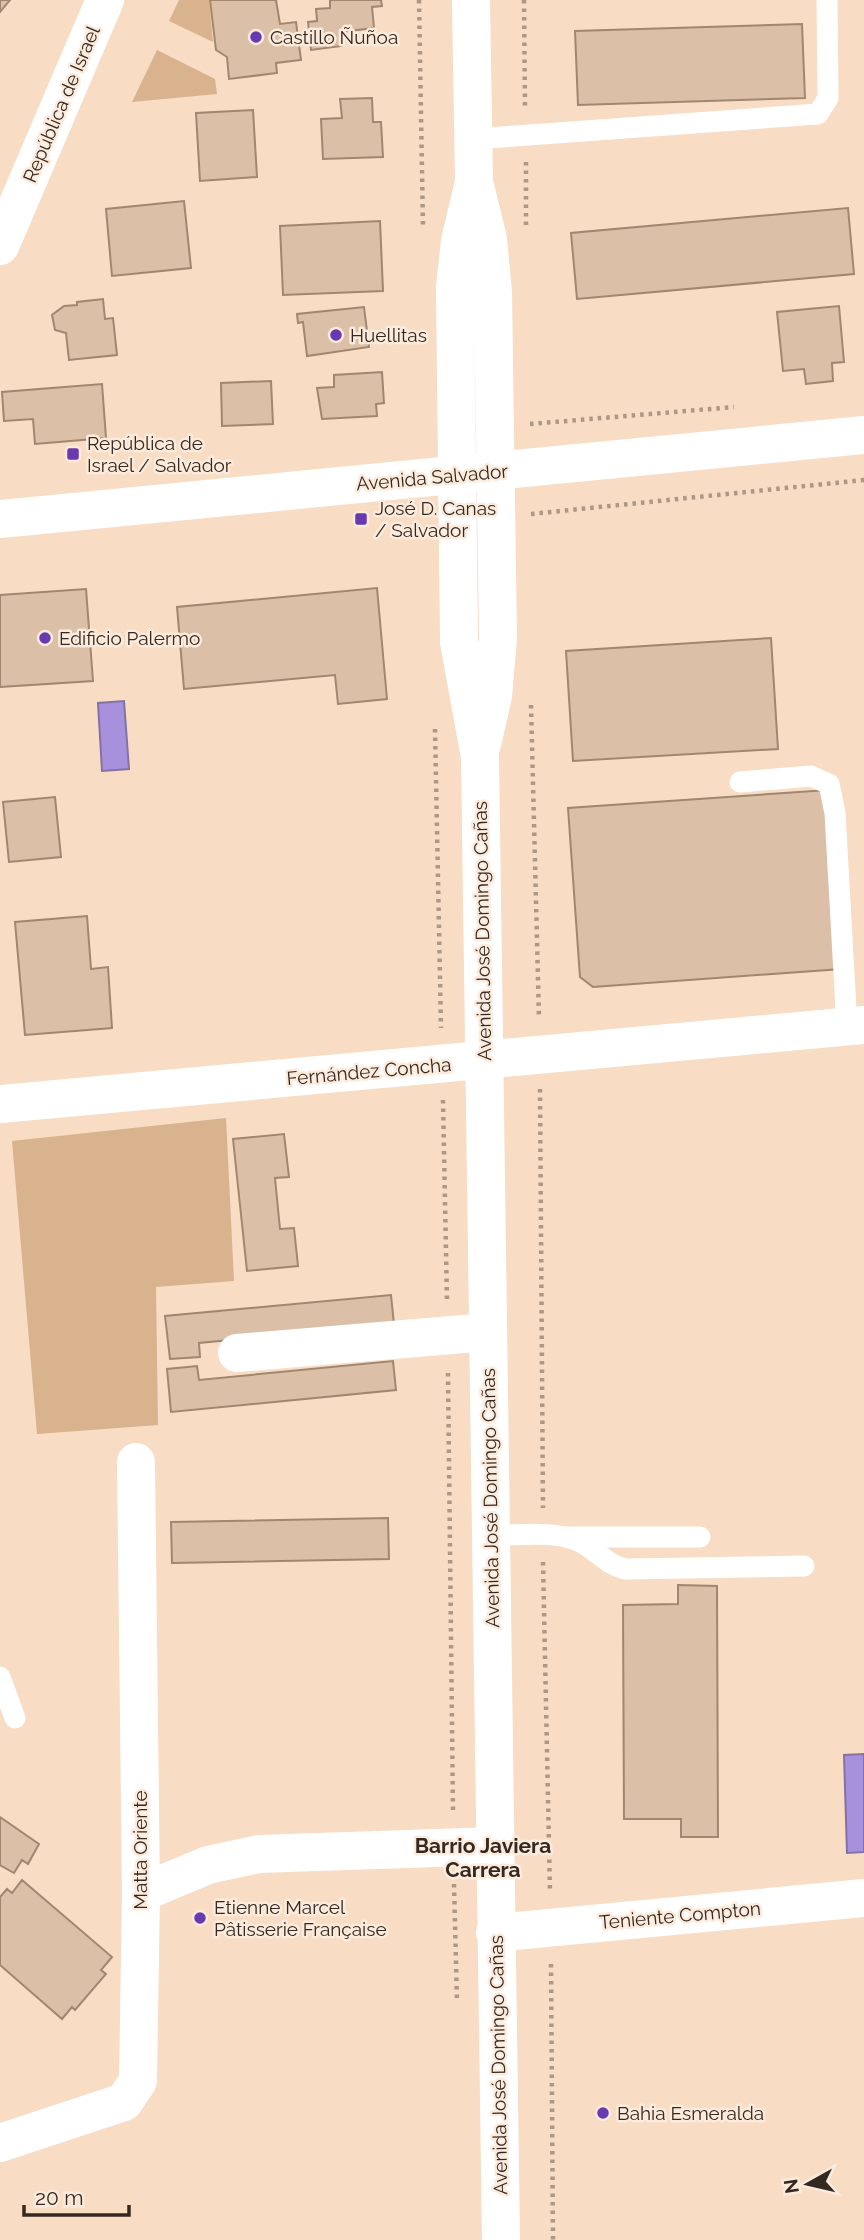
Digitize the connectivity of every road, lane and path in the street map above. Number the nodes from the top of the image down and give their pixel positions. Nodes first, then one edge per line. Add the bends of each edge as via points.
1 (105, 0) edge
2 (419, 0) edge
3 (471, 0) edge
4 (524, 0) edge
5 (827, 0) edge
6 (526, 138) junction
7 (474, 139) junction
8 (474, 182) junction
9 (8, 206) edge
10 (526, 233) dead end
11 (424, 237) dead end
12 (0, 246) edge
13 (742, 407) dead end
14 (526, 411) dead end
15 (864, 435) edge
16 (494, 471) junction
17 (457, 474) junction
18 (864, 480) edge
19 (526, 514) dead end
20 (0, 519) edge
21 (531, 695) dead end
22 (435, 719) dead end
23 (480, 757) junction
24 (740, 782) dead end
25 (856, 1026) edge
26 (540, 1055) junction
27 (484, 1060) junction
28 (442, 1065) junction
29 (0, 1104) edge
30 (487, 1332) junction
31 (448, 1334) junction
32 (237, 1353) dead end
33 (136, 1462) dead end
34 (490, 1535) junction
35 (553, 1536) junction
36 (700, 1537) dead end
37 (804, 1566) dead end
38 (0, 1677) edge
39 (15, 1718) dead end
40 (453, 1846) junction
41 (495, 1846) junction
42 (141, 1893) junction
43 (864, 1898) edge
44 (551, 1928) junction
45 (495, 1933) junction
46 (457, 2009) dead end
47 (0, 2143) edge
48 (501, 2240) edge
49 (553, 2240) edge

1 - 9 street, República de Israel
2 - 11 path
3 - 7 street, Avenida José Domingo Cañas
4 - 6 path
5 - 6 lane via 828,98 818,114
6 - 7 lane
6 - 10 path
7 - 8 street, Avenida José Domingo Cañas
8 - 16 street, Avenida José Domingo Cañas via 488,239 493,292
8 - 17 street, Avenida José Domingo Cañas via 455,287
9 - 12 street, República de Israel
13 - 14 path via 526,424
15 - 16 street, Avenida Salvador
16 - 17 street, Avenida Salvador
16 - 23 street, Avenida José Domingo Cañas via 498,638 494,696
17 - 20 street, Avenida Salvador
17 - 23 street, Avenida José Domingo Cañas via 459,642
18 - 19 path
21 - 26 path
22 - 28 path
23 - 27 street, Avenida José Domingo Cañas
24 - 25 lane via 811,776 829,784
25 - 26 street, Fernández Concha
26 - 27 street, Fernández Concha
26 - 35 path
27 - 28 street, Fernández Concha
27 - 30 street, Avenida José Domingo Cañas
28 - 29 street, Fernández Concha
28 - 31 path
30 - 31 street
30 - 34 street, Avenida José Domingo Cañas
31 - 32 street
31 - 40 path
33 - 42 street, Matta Oriente
34 - 35 lane
34 - 41 street, Avenida José Domingo Cañas
35 - 36 lane
35 - 37 lane via 579,1541 612,1566 625,1569
35 - 44 path
38 - 39 lane
40 - 41 street
40 - 42 street via 259,1854 208,1865
40 - 46 path
41 - 45 street, Avenida José Domingo Cañas
42 - 47 street, Matta Oriente via 139,2069 133,2092 112,2107
43 - 44 street, Teniente Compton
44 - 45 street, Teniente Compton
44 - 49 path
45 - 48 street, Avenida José Domingo Cañas

